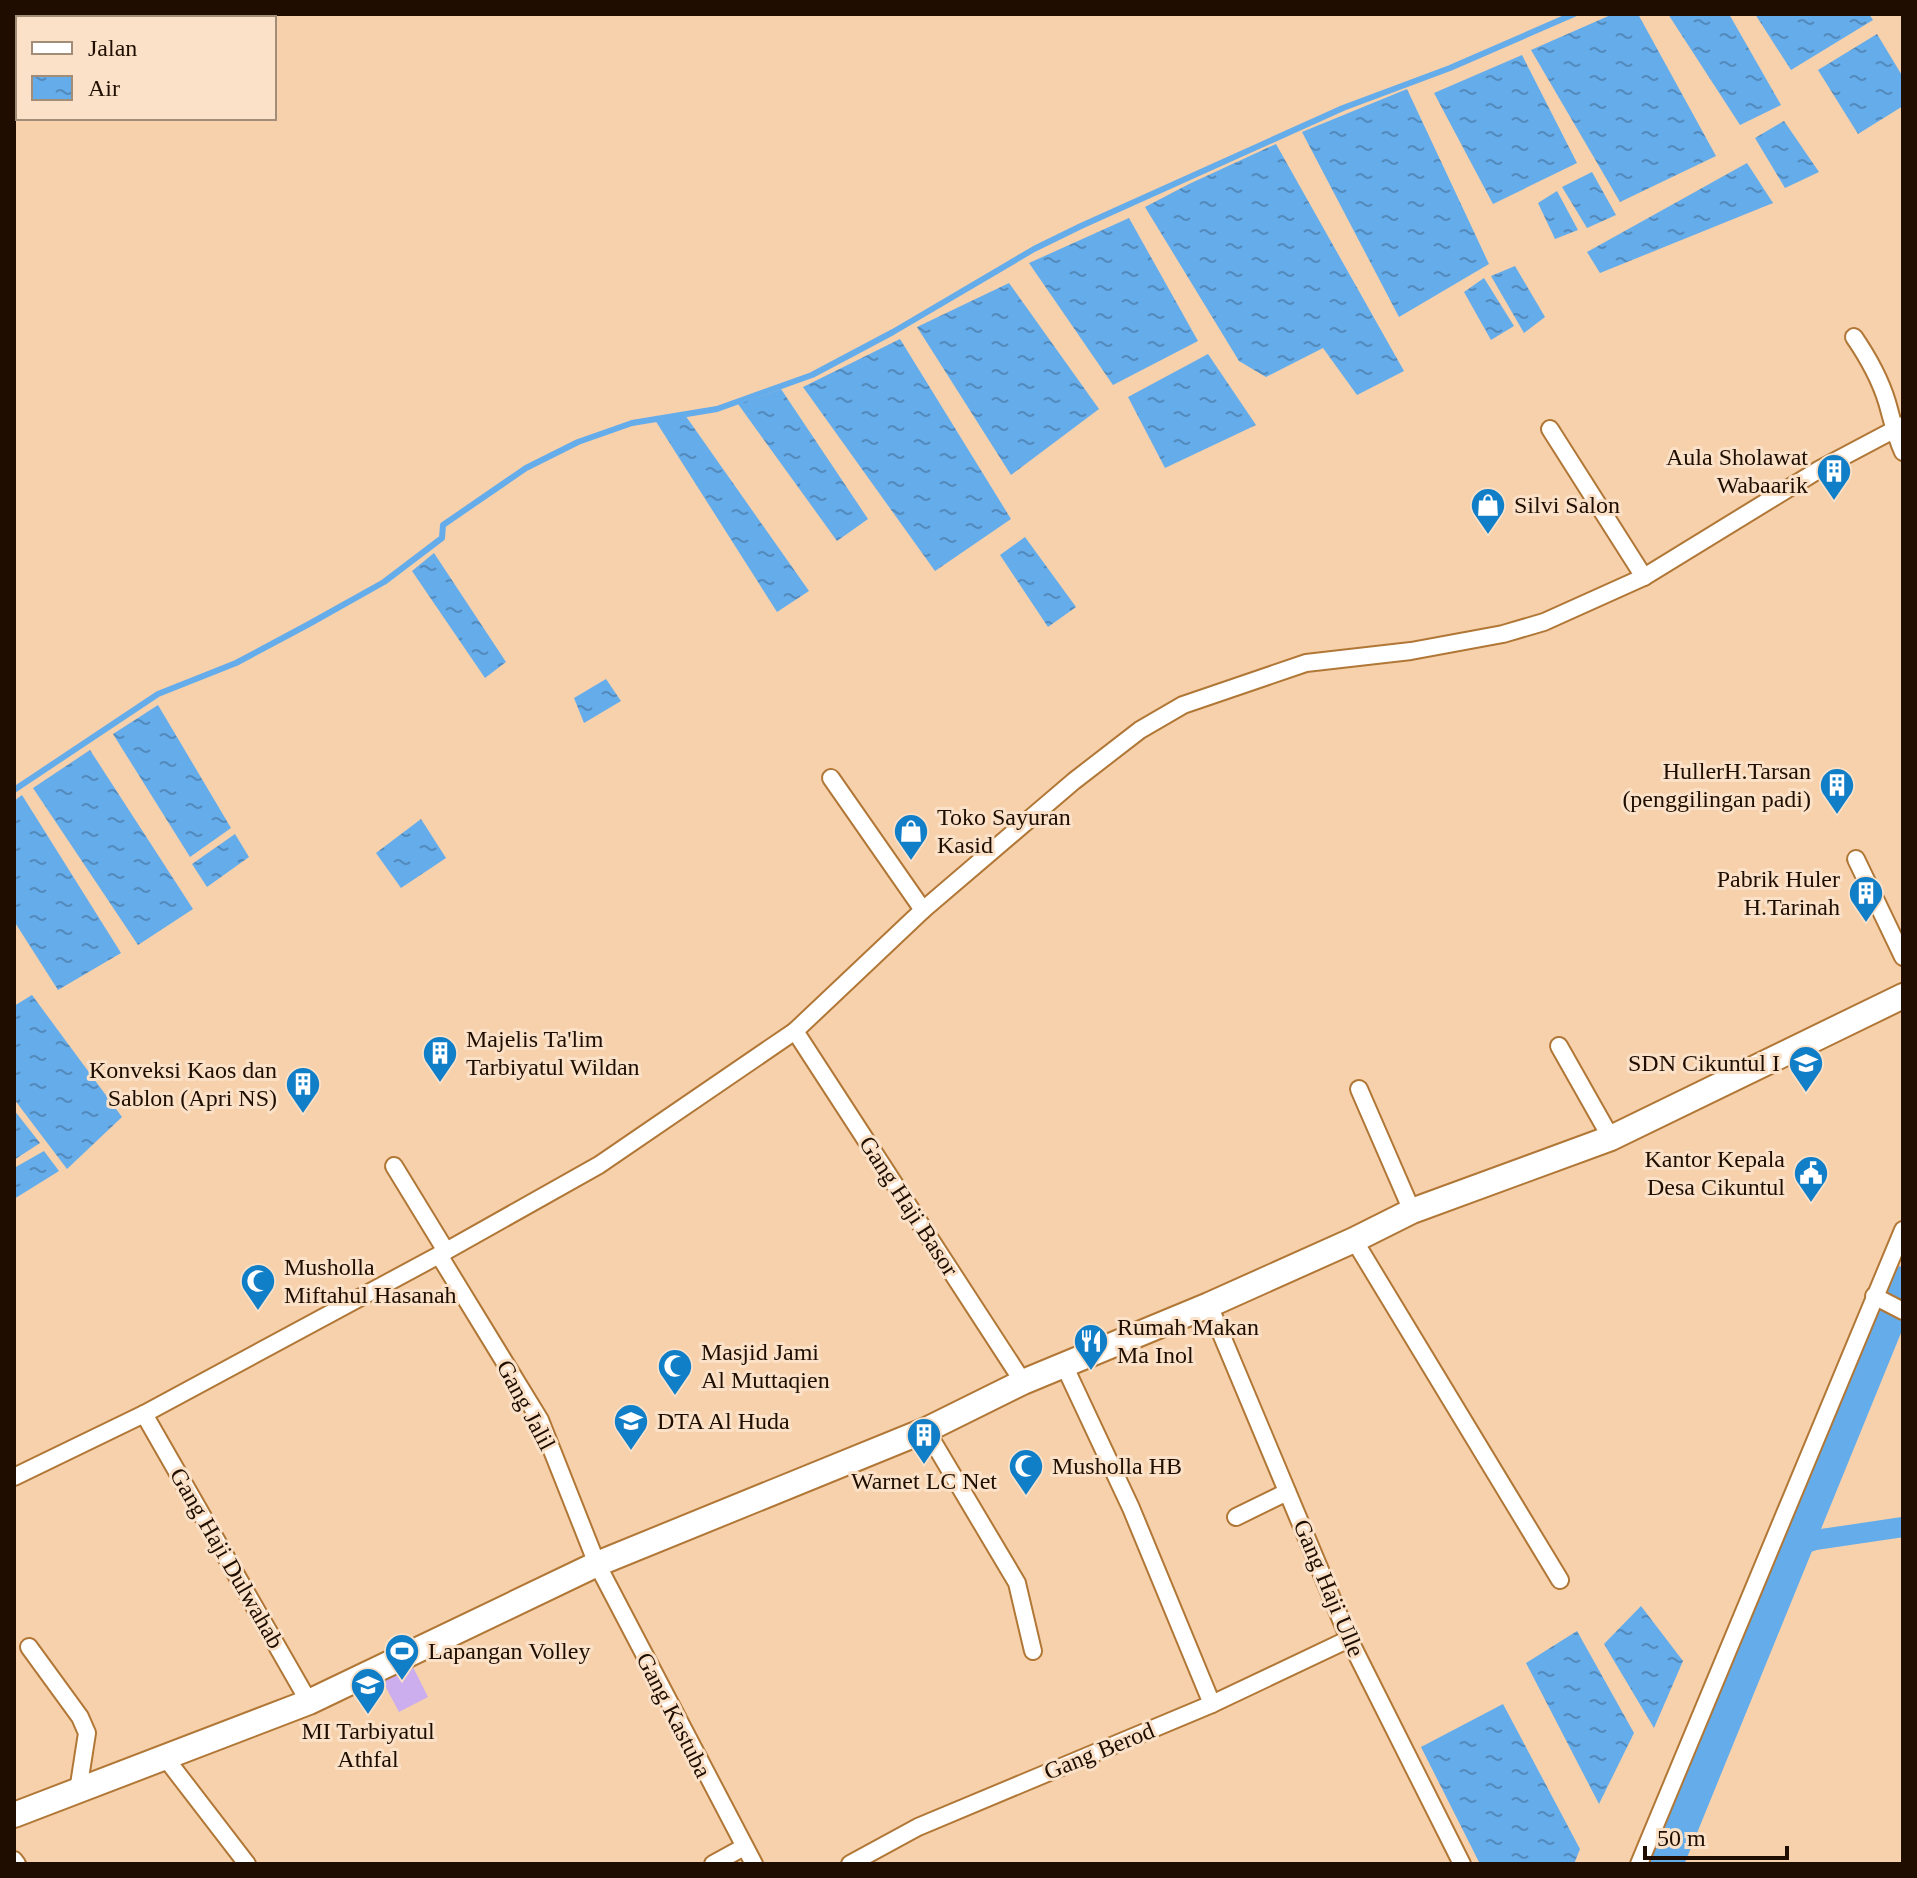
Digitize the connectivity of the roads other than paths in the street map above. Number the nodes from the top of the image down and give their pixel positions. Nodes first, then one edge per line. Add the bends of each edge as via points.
1 (1854, 337) dead end
2 (1898, 428) edge
3 (1550, 429) dead end
4 (1903, 452) edge
5 (1644, 577) junction
6 (831, 778) dead end
7 (1856, 859) dead end
8 (923, 910) junction
9 (1903, 957) edge
10 (1903, 996) edge
11 (795, 1031) junction
12 (1559, 1046) dead end
13 (1359, 1089) dead end
14 (1611, 1138) junction
15 (394, 1166) dead end
16 (1412, 1211) junction
17 (1903, 1230) edge
18 (1354, 1240) junction
19 (443, 1253) junction
20 (1881, 1300) junction
21 (1209, 1305) junction
22 (1903, 1311) edge
23 (1064, 1365) junction
24 (1023, 1382) junction
25 (144, 1414) junction
26 (926, 1430) junction
27 (14, 1477) edge
28 (1287, 1492) junction
29 (1236, 1517) dead end
30 (597, 1564) junction
31 (1560, 1580) dead end
32 (1349, 1639) junction
33 (29, 1647) dead end
34 (1033, 1651) dead end
35 (309, 1702) junction
36 (1212, 1704) junction
37 (164, 1756) junction
38 (78, 1791) junction
39 (14, 1815) edge
40 (744, 1847) junction
41 (247, 1864) edge
42 (713, 1864) edge
43 (754, 1864) edge
44 (850, 1864) edge
45 (1462, 1864) edge
46 (1639, 1864) edge

1 - 2 street via 1869,358
2 - 4 street
2 - 5 street via 1820,469
3 - 5 street
5 - 8 street via 1503,634 1306,663 1183,705 1140,730 1074,781
6 - 8 street
7 - 9 street
8 - 11 street
10 - 14 street
11 - 19 street via 599,1165
11 - 24 street, Gang Haji Basor
12 - 14 street
13 - 16 street
14 - 16 street
15 - 19 street, Gang Jalil
16 - 18 street
17 - 20 street
18 - 21 street
18 - 31 street
19 - 25 street
19 - 30 street, Gang Jalil via 540,1420
20 - 22 street
20 - 46 street
21 - 23 street
21 - 28 street, Gang Haji Ulle
23 - 24 street
23 - 36 street via 1131,1508
24 - 26 street
25 - 27 street
25 - 35 street, Gang Haji Dulwahab
26 - 30 street
26 - 34 street via 1017,1583
28 - 29 street
28 - 32 street, Gang Haji Ulle
30 - 35 street
30 - 40 street, Gang Kastuba
32 - 36 street, Gang Berod
32 - 45 street, Gang Haji Ulle
33 - 38 street via 87,1733
35 - 37 street
36 - 44 street, Gang Berod via 918,1827
37 - 38 street
37 - 41 street
38 - 39 street
40 - 42 street
40 - 43 street, Gang Kastuba

